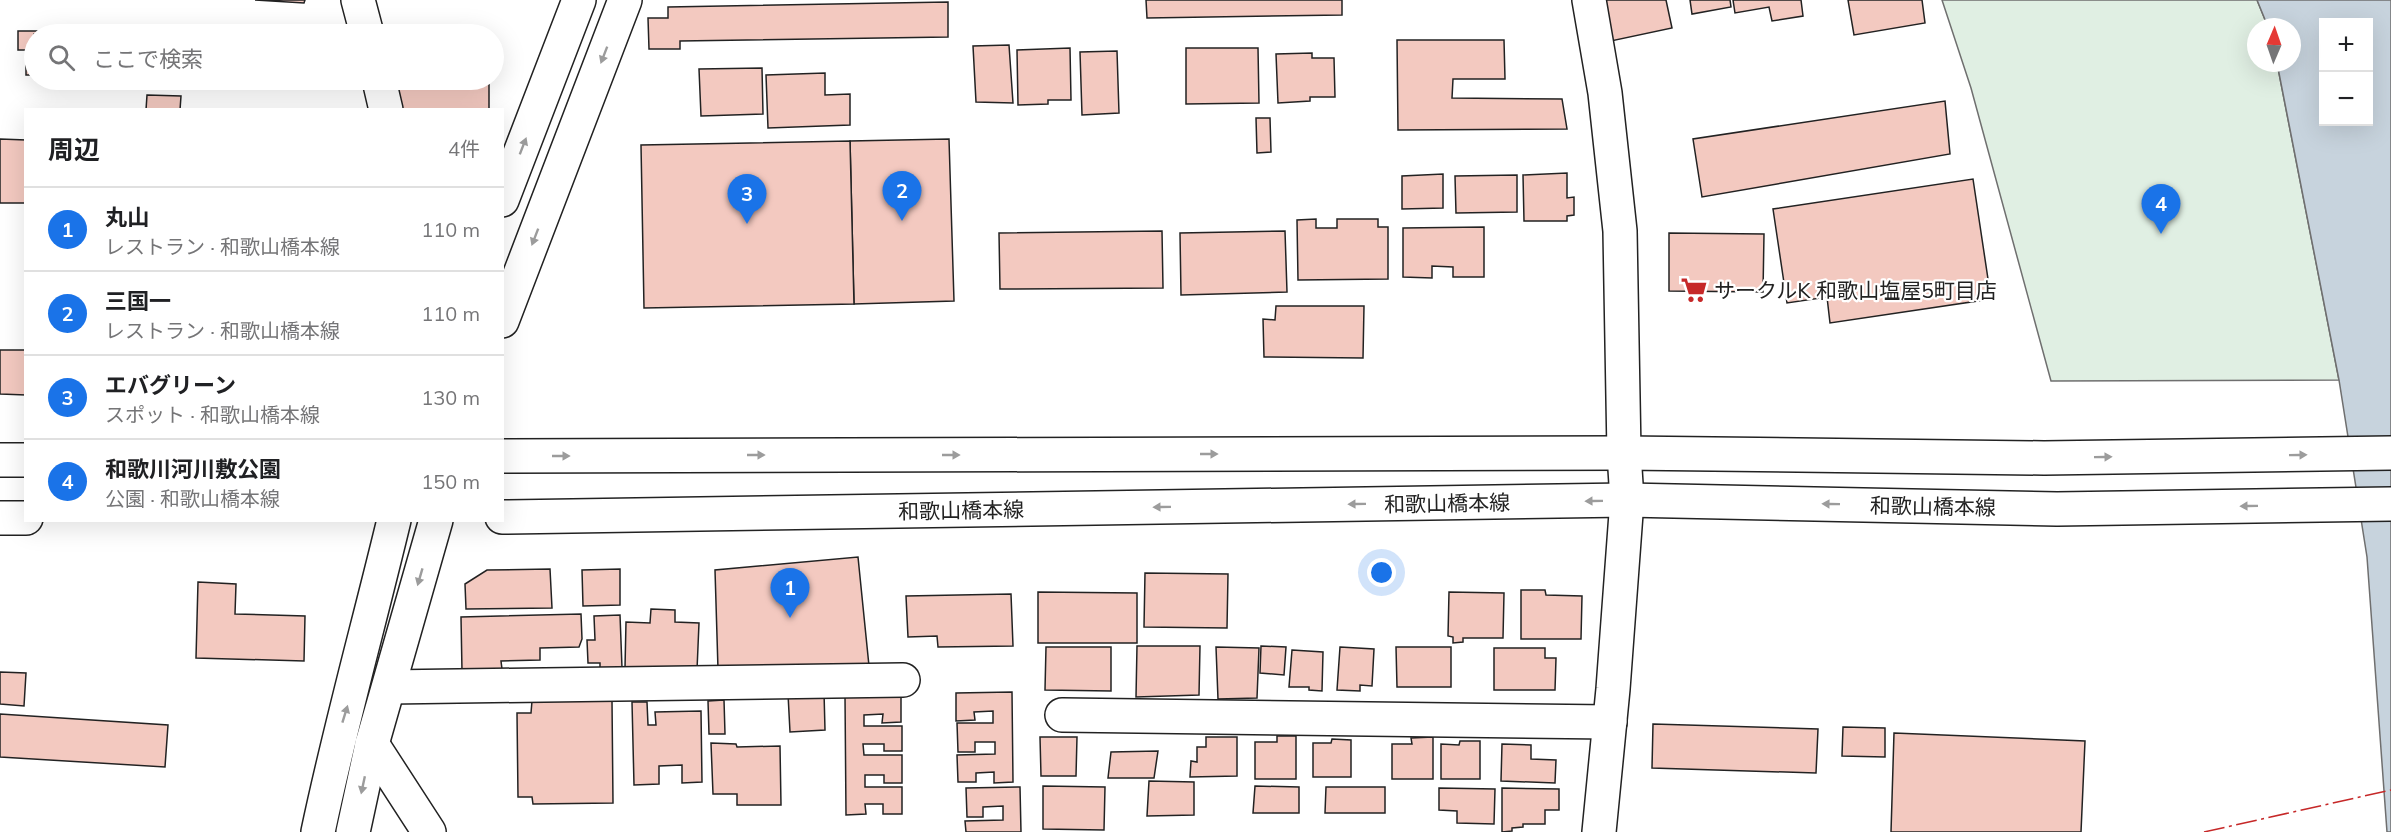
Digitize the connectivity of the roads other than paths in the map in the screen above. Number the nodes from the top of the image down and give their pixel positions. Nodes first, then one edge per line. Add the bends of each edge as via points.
1 (358, 0) edge
2 (579, 0) edge
3 (625, 0) edge
4 (1589, 0) edge
5 (364, 24) edge
6 (381, 90) edge
7 (386, 108) edge
8 (504, 195) edge
9 (504, 316) edge
10 (1624, 453) junction
11 (2391, 453) edge
12 (504, 456) edge
13 (0, 460) edge
14 (24, 460) edge
15 (1627, 500) junction
16 (2391, 504) edge
17 (504, 517) edge
18 (0, 518) edge
19 (24, 518) edge
20 (394, 522) edge
21 (435, 522) edge
22 (903, 680) dead end
23 (389, 687) junction
24 (1062, 715) dead end
25 (1610, 722) junction
26 (372, 744) junction
27 (318, 832) edge
28 (353, 832) edge
29 (429, 832) edge
30 (1599, 832) edge

1 - 5 main road
8 -> 2 main road
3 -> 9 main road
4 - 10 main road via 1605,93 1620,231
6 - 7 main road
10 -> 11 main road via 2044,458
12 -> 10 main road
10 - 15 main road
13 - 14 main road
16 -> 15 main road, 和歌山橋本線 via 2057,508
15 -> 17 main road, 和歌山橋本線
15 - 25 main road
18 - 19 main road
27 -> 20 main road via 337,740
21 -> 23 main road
22 - 23 main road
23 - 26 main road
24 - 25 main road
25 - 30 main road
26 -> 28 main road
26 - 29 main road

